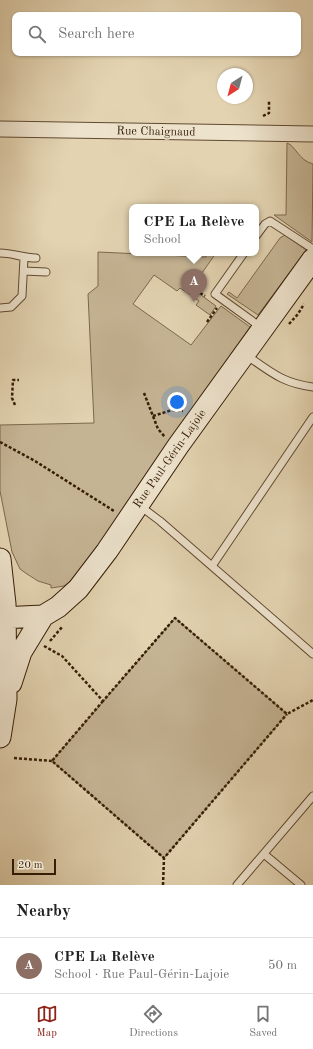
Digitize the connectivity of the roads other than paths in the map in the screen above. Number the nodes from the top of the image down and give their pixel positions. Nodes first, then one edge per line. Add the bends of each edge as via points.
1 (0, 129) edge
2 (313, 134) edge
3 (259, 232) edge
4 (313, 249) edge
5 (0, 253) edge
6 (242, 256) edge
7 (24, 258) junction
8 (36, 258) dead end
9 (313, 259) edge
10 (24, 271) junction
11 (46, 272) dead end
12 (0, 308) edge
13 (263, 328) junction
14 (245, 353) junction
15 (313, 387) edge
16 (313, 417) edge
17 (138, 505) junction
18 (0, 559) edge
19 (212, 566) junction
20 (43, 616) junction
21 (3, 618) edge
22 (313, 654) edge
23 (6, 699) junction
24 (0, 737) edge
25 (313, 796) edge
26 (264, 854) junction
27 (237, 885) edge
28 (301, 885) edge

1 - 2 street, Rue Chaignaud
3 - 4 lane via 270,221
5 - 7 lane via 16,254
6 - 13 lane via 215,294
7 - 8 lane
7 - 10 lane
9 - 13 street, Rue Paul-Gérin-Lajoie
10 - 11 lane
10 - 12 lane via 24,289 20,300 11,307
13 - 14 street, Rue Paul-Gérin-Lajoie
14 - 15 lane via 280,379 299,386
14 - 17 street, Rue Paul-Gérin-Lajoie
16 - 19 lane
17 - 19 lane
17 - 20 street, Rue Paul-Gérin-Lajoie via 78,589 58,607
18 - 21 street via 4,588
19 - 22 lane
20 - 21 street, Rue Paul-Gérin-Lajoie
20 - 23 street via 21,652
21 - 23 street
23 - 24 street
25 - 26 lane
26 - 27 lane
26 - 28 lane

